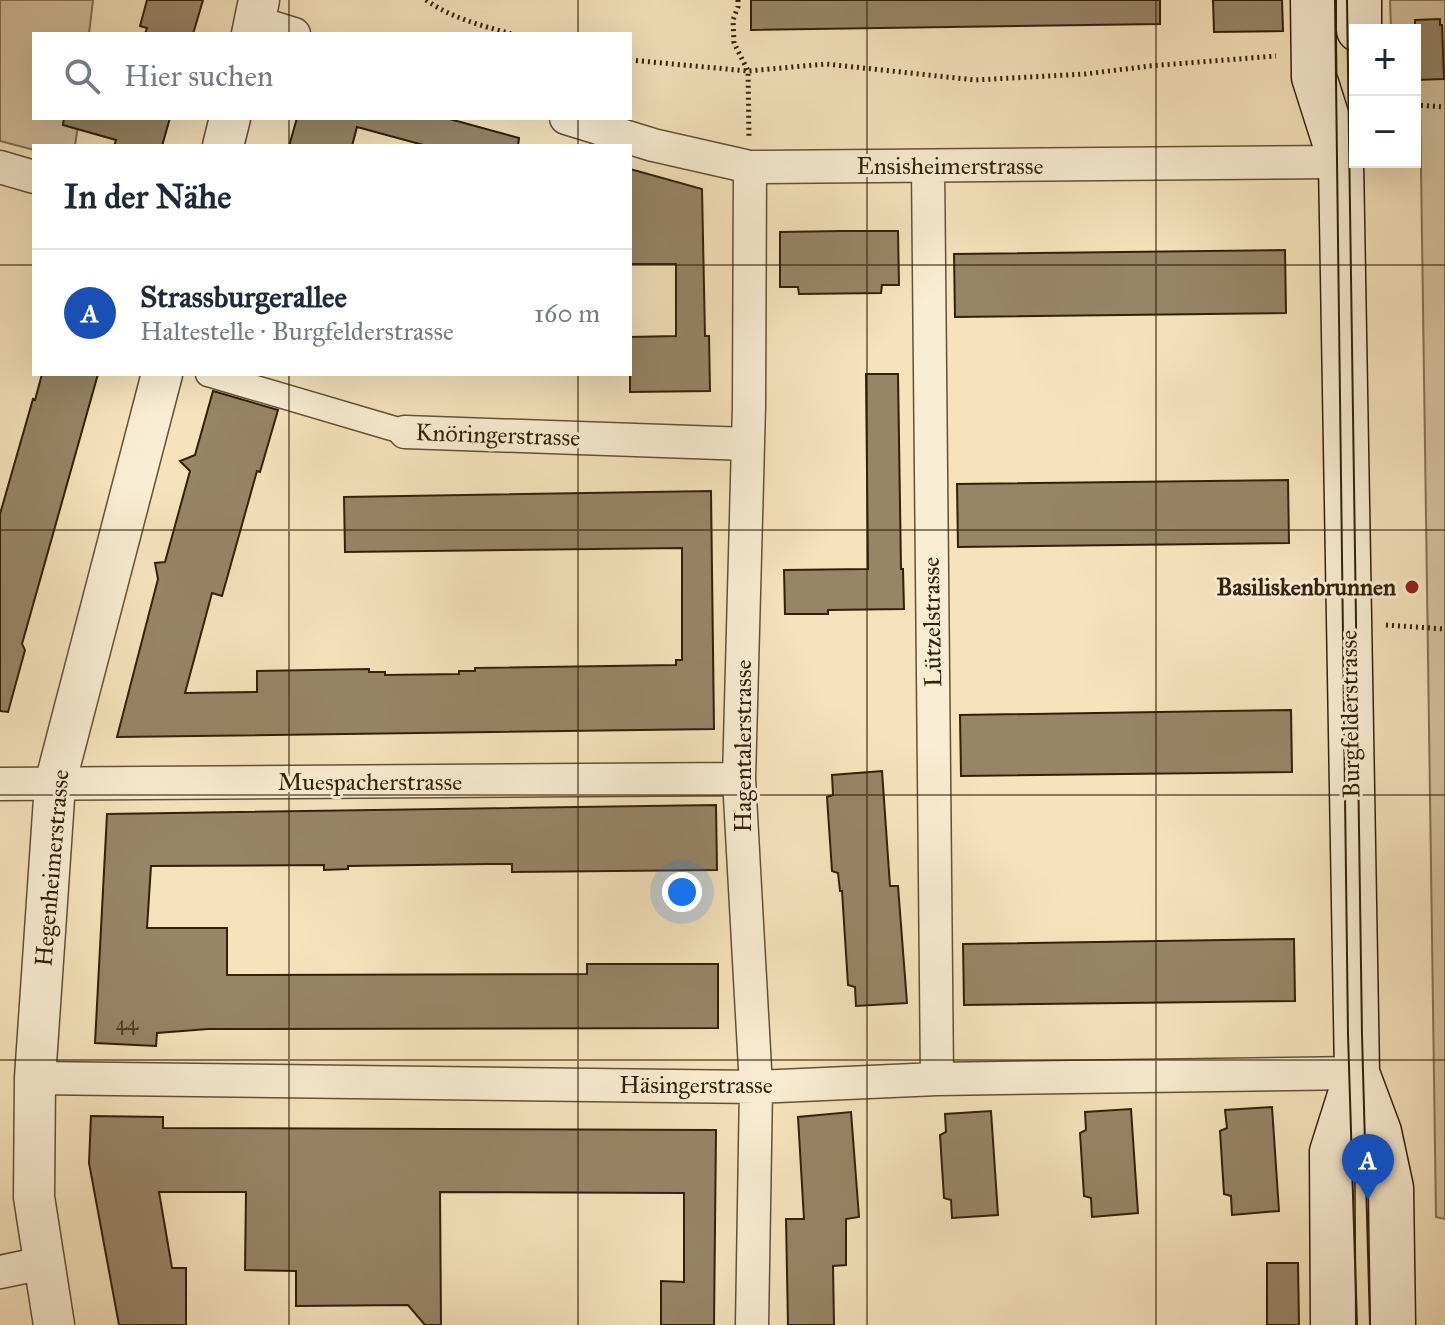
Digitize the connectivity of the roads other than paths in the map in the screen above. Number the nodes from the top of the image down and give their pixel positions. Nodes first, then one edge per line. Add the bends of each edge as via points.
1 (1313, 0) edge
2 (1359, 0) edge
3 (255, 19) edge
4 (1359, 24) edge
5 (289, 32) edge
6 (230, 120) edge
7 (572, 120) edge
8 (1349, 137) edge
9 (224, 144) edge
10 (1341, 162) junction
11 (928, 166) junction
12 (0, 167) edge
13 (750, 167) junction
14 (32, 176) edge
15 (161, 376) edge
16 (215, 376) edge
17 (405, 432) joint
18 (748, 444) junction
19 (739, 779) junction
20 (0, 784) edge
21 (55, 784) junction
22 (1357, 1073) junction
23 (35, 1078) junction
24 (937, 1079) junction
25 (756, 1087) junction
26 (43, 1263) junction
27 (0, 1272) edge
28 (54, 1325) edge
29 (752, 1325) edge
30 (1333, 1325) edge
31 (1393, 1325) edge

1 - 10 main road, Burgfelderstrasse via 1314,77
2 - 4 main road
3 - 5 street
6 - 9 street
7 - 13 street, Ensisheimerstrasse
8 - 10 main road, Burgfelderstrasse
10 - 11 street, Ensisheimerstrasse
10 - 22 main road, Burgfelderstrasse
11 - 13 street, Ensisheimerstrasse
11 - 24 street, Lützelstrasse
12 - 14 street
13 - 18 street, Hagentalerstrasse
15 - 21 street, Hegenheimerstrasse
16 - 17 street, Knöringerstrasse
17 - 18 street, Knöringerstrasse
18 - 19 street, Hagentalerstrasse
19 - 21 street, Muespacherstrasse
19 - 25 street, Hagentalerstrasse
20 - 21 street, Muespacherstrasse
21 - 23 street, Hegenheimerstrasse
22 - 24 street, Häsingerstrasse
22 - 30 main road, Burgfelderstrasse via 1332,1152
22 - 31 main road, Burgfelderstrasse via 1379,1132 1391,1188
23 - 25 street, Häsingerstrasse
23 - 26 street, Hegenheimerstrasse via 34,1197
24 - 25 street, Häsingerstrasse
25 - 29 street, Hagentalerstrasse
26 - 27 street
26 - 28 street, Hegenheimerstrasse

